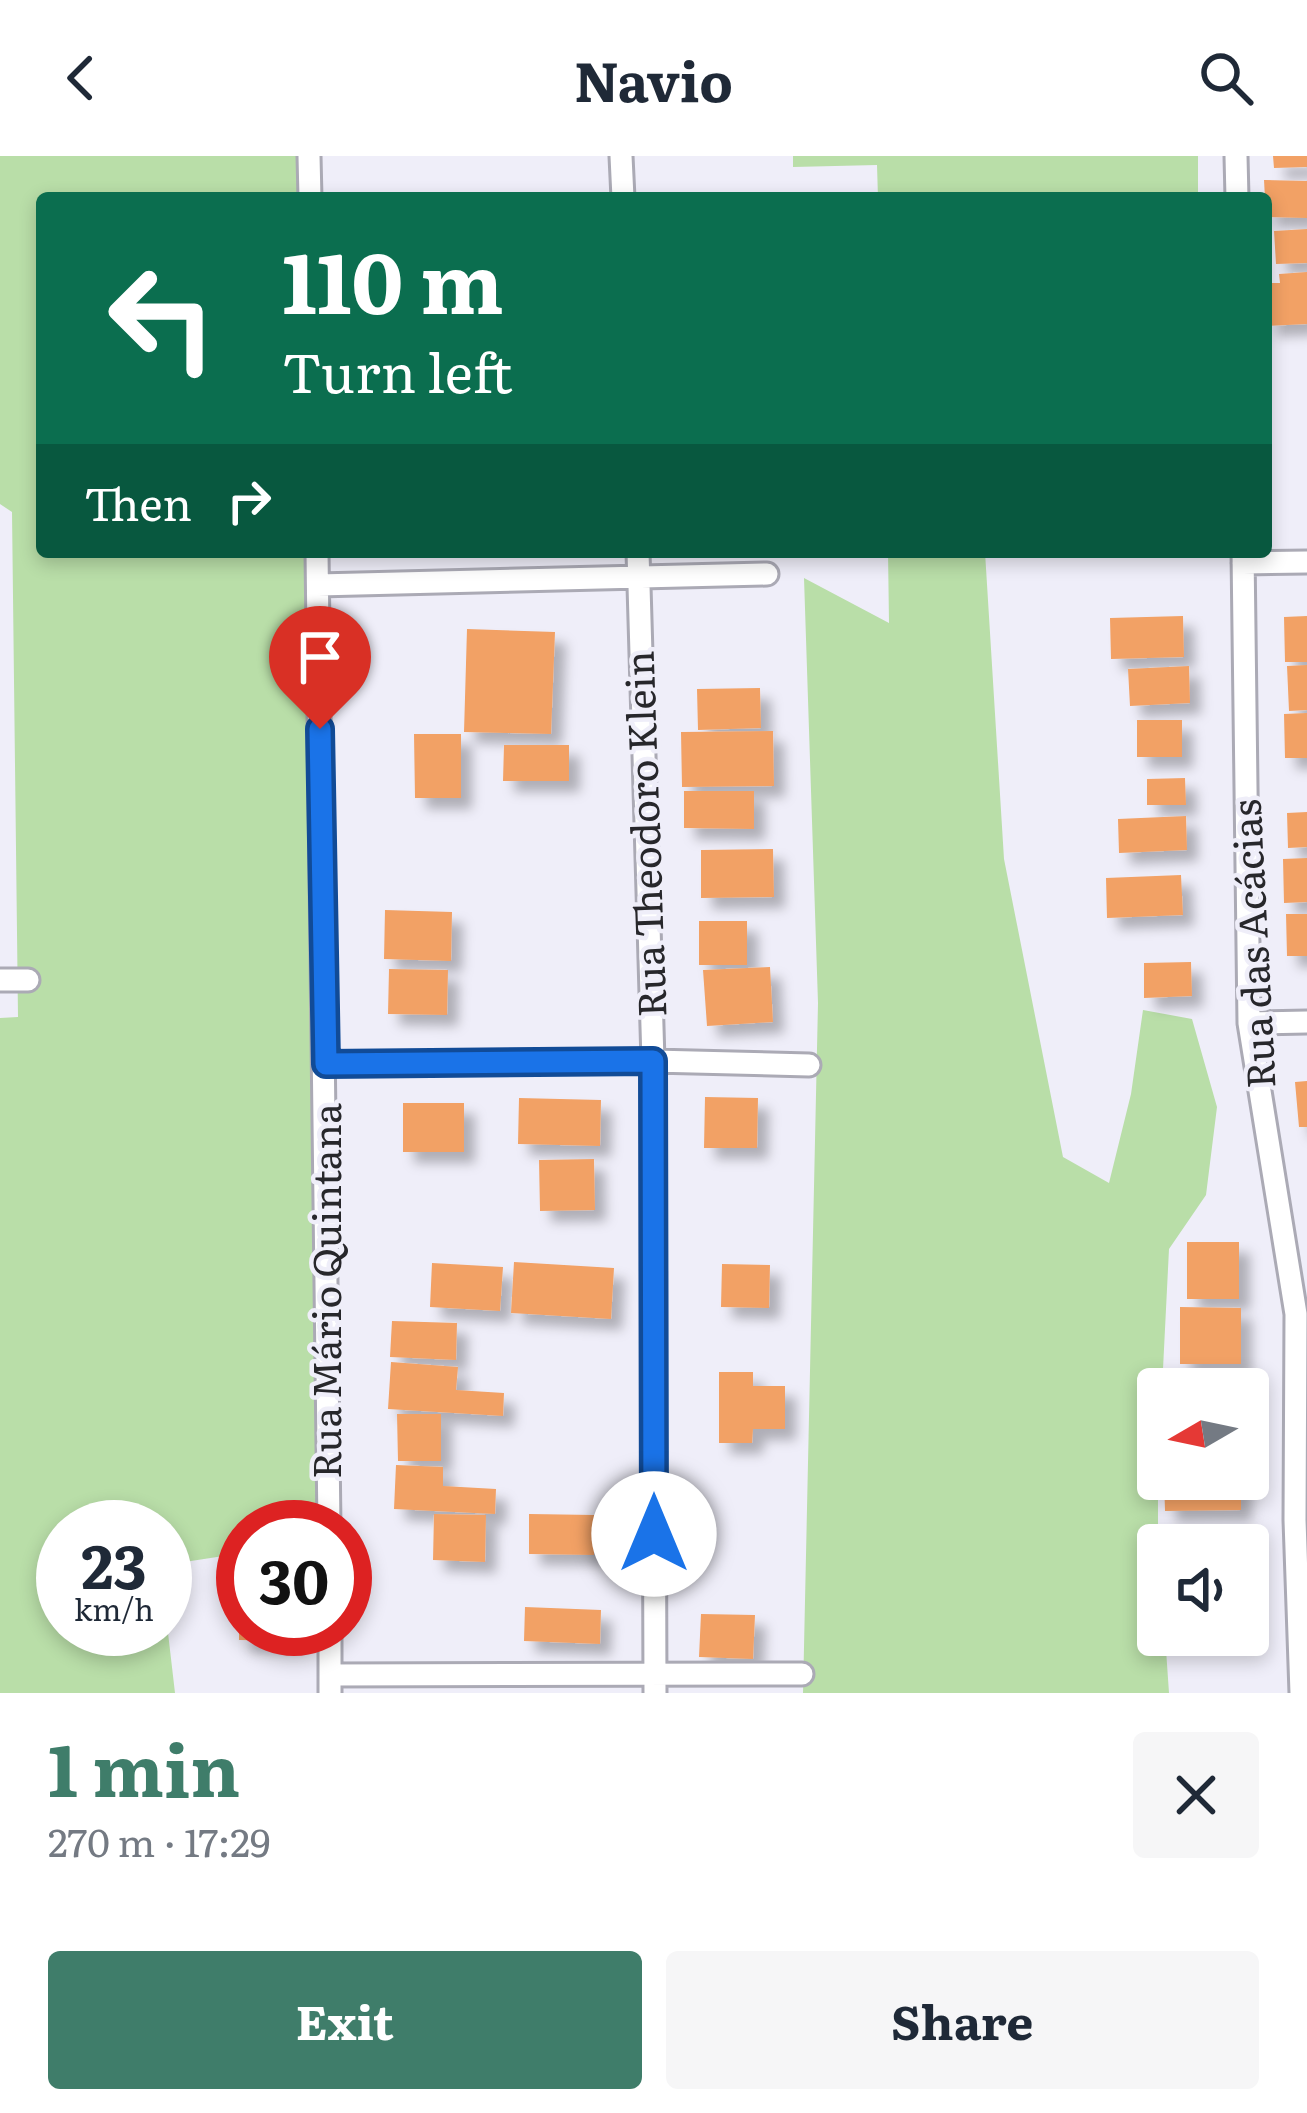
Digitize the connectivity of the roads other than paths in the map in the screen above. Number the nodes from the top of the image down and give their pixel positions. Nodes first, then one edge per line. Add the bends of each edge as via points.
1 (309, 156) edge
2 (621, 156) edge
3 (1236, 156) edge
4 (310, 192) edge
5 (623, 192) edge
6 (1237, 192) edge
7 (317, 558) edge
8 (638, 558) edge
9 (1243, 558) edge
10 (1307, 562) edge
11 (767, 574) dead end
12 (639, 578) junction
13 (318, 585) junction
14 (0, 980) edge
15 (28, 980) dead end
16 (1307, 1022) edge
17 (1249, 1023) junction
18 (653, 1061) junction
19 (326, 1064) junction
20 (808, 1065) dead end
21 (329, 1500) edge
22 (802, 1674) dead end
23 (330, 1684) edge
24 (655, 1684) edge
25 (1301, 1693) edge

1 - 4 street
2 - 5 street
3 - 6 street
7 - 13 street, Rua Mário Quintana
8 - 12 street, Rua Theodoro Klein
9 - 10 street
9 - 17 street, Rua das Acácias
11 - 12 street
12 - 13 street
12 - 18 street, Rua Theodoro Klein
13 - 19 street, Rua Mário Quintana
14 - 15 street
16 - 17 street
17 - 25 street, Rua das Acácias via 1296,1314
18 - 19 street
18 - 20 street
18 - 24 street, Rua Theodoro Klein
19 - 21 street, Rua Mário Quintana
22 - 24 street
23 - 24 street

